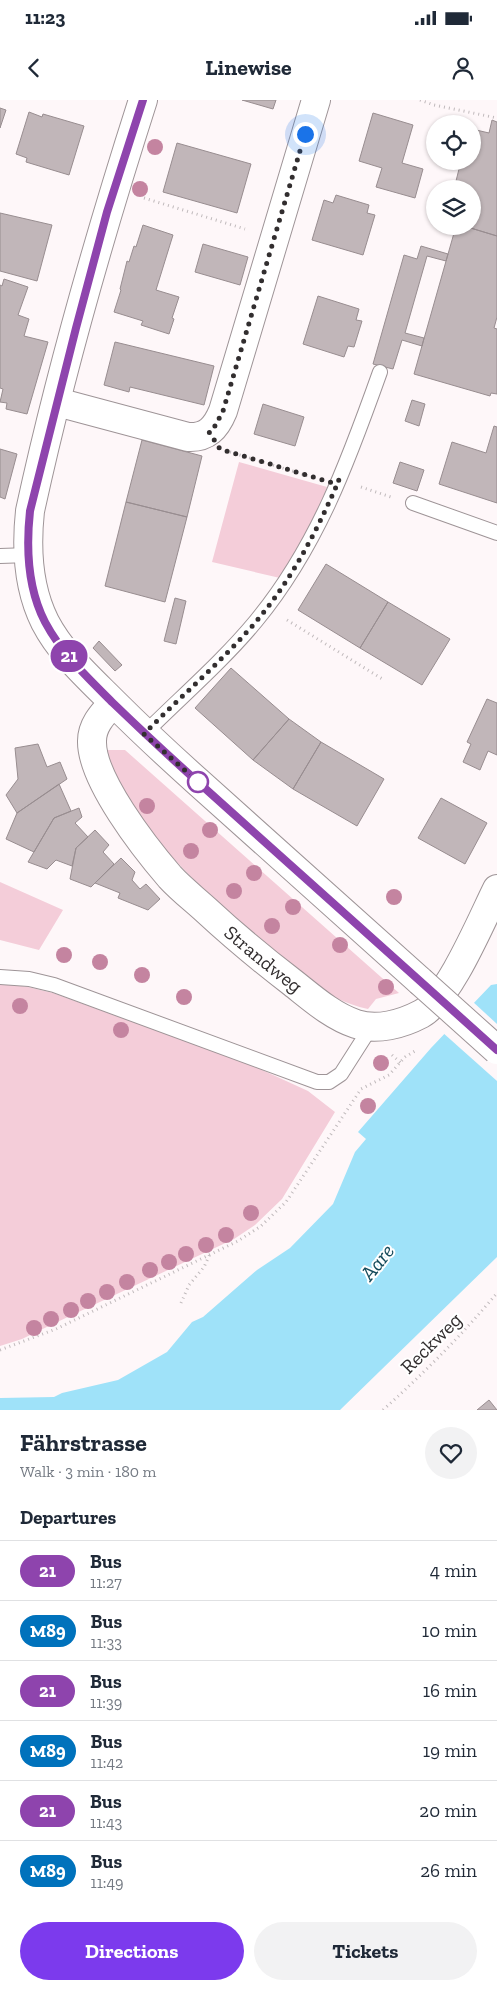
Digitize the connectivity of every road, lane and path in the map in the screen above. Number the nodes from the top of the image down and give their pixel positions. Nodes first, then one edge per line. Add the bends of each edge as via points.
1 (144, 100) edge
2 (316, 100) edge
3 (420, 100) edge
4 (497, 118) edge
5 (141, 198) dead end
6 (275, 238) junction
7 (380, 372) dead end
8 (57, 402) junction
9 (209, 432) junction
10 (339, 480) junction
11 (414, 503) joint
12 (497, 533) edge
13 (29, 555) junction
14 (0, 556) edge
15 (268, 607) junction
16 (384, 680) dead end
17 (113, 703) junction
18 (144, 734) junction
19 (497, 889) edge
20 (0, 977) edge
21 (371, 1027) junction
22 (497, 1050) edge
23 (405, 1057) dead end
24 (211, 1254) junction
25 (497, 1293) edge
26 (181, 1303) dead end
27 (0, 1350) edge
28 (383, 1410) edge

1 - 8 street via 107,212
2 - 6 street
3 - 4 path
5 - 6 path
6 - 9 street via 223,411
7 - 10 lane
8 - 9 street via 177,435 196,438
8 - 13 street via 30,511
9 - 10 path via 220,449 333,483
10 - 11 path
10 - 15 lane via 314,535
11 - 12 lane
13 - 14 lane
13 - 17 street via 32,583 46,623 82,672
15 - 16 path
15 - 18 lane via 229,651
17 - 18 street
17 - 21 street, Strandweg via 93,730 93,754 115,802 171,877 227,930 317,1002 356,1024
18 - 22 street, bridge
19 - 21 street, Strandweg via 446,988 433,1004 423,1013 401,1023
20 - 21 lane via 54,985 317,1082 329,1082 341,1074
23 - 24 path via 389,1075 361,1089 286,1202 261,1226
24 - 26 path via 189,1285
24 - 27 path via 56,1329
25 - 28 path, Reckweg via 470,1325

